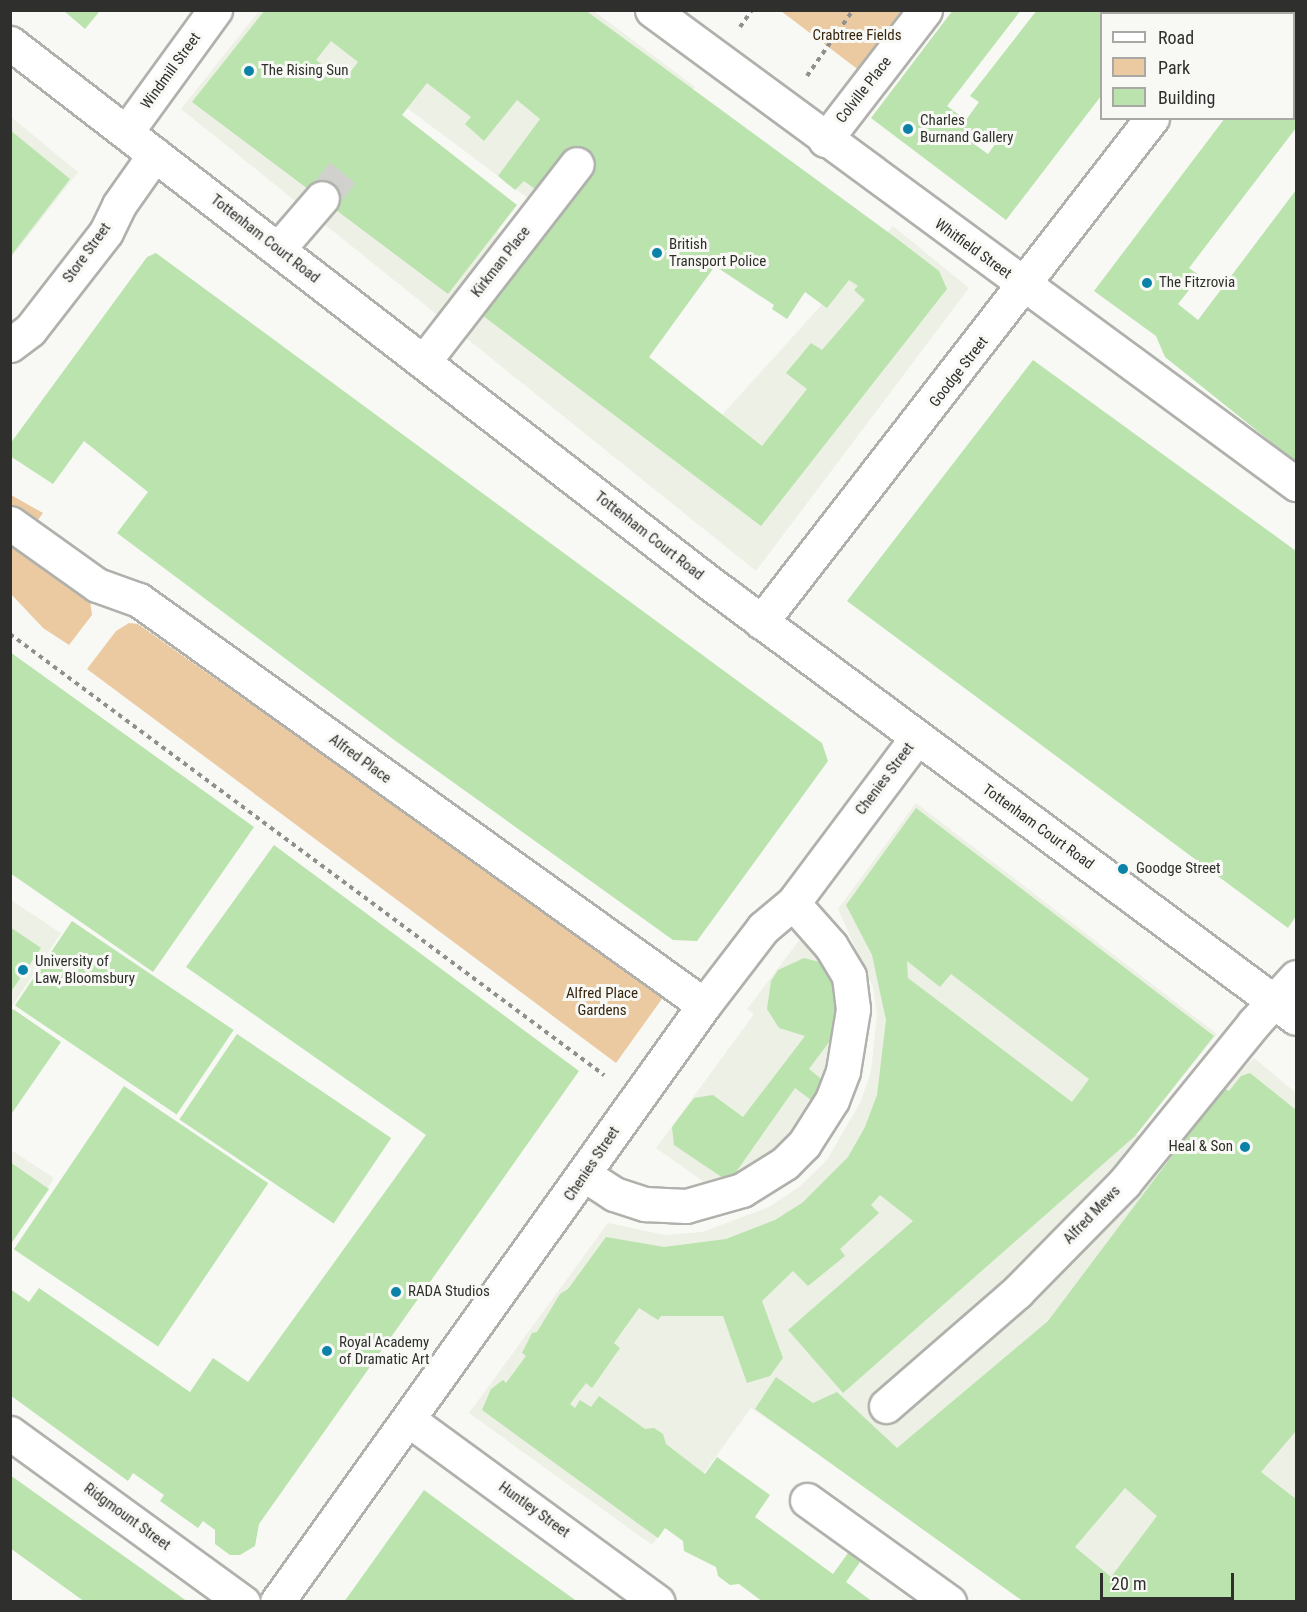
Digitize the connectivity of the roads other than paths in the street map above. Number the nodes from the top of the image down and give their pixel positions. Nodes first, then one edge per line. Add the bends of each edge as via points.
1 (215, 10) edge
2 (652, 10) edge
3 (925, 10) edge
4 (10, 43) edge
5 (1150, 120) edge
6 (127, 131) junction
7 (825, 140) junction
8 (155, 154) junction
9 (577, 164) dead end
10 (322, 198) tunnel mouth
11 (278, 249) junction
12 (1023, 286) junction
13 (11, 345) edge
14 (424, 361) junction
15 (1296, 484) edge
16 (10, 523) edge
17 (761, 622) junction
18 (917, 737) junction
19 (793, 903) junction
20 (1296, 977) edge
21 (704, 1005) junction
22 (1286, 1010) edge
23 (585, 1176) junction
24 (886, 1406) dead end
25 (409, 1420) junction
26 (10, 1433) edge
27 (807, 1500) dead end
28 (243, 1602) edge
29 (277, 1602) edge
30 (658, 1602) edge
31 (949, 1602) edge

1 - 6 main road, Windmill Street
2 - 7 main road, Whitfield Street
3 - 7 main road, Colville Place
4 - 6 main road, Tottenham Court Road
5 - 12 main road, Goodge Street
6 - 8 main road, Tottenham Court Road
7 - 12 main road, Whitfield Street
8 - 11 main road, Tottenham Court Road
8 - 13 main road, Store Street via 119,205 106,232 30,330
9 - 14 main road, Kirkman Place
10 - 11 main road
11 - 14 main road, Tottenham Court Road
12 - 15 main road, Whitfield Street
12 - 17 main road, Goodge Street
14 - 17 main road, Tottenham Court Road
16 - 21 main road, Alfred Place via 97,585 140,600
17 - 18 main road, Tottenham Court Road
18 - 19 main road, Chenies Street
18 - 22 main road, Tottenham Court Road
19 - 21 main road, Chenies Street via 763,928
19 - 23 main road via 841,962 849,976 853,1001 843,1071 832,1100 804,1144 786,1163 742,1190 686,1206 645,1204 614,1194
20 - 22 main road, Alfred Mews
21 - 23 main road, Chenies Street
22 - 24 main road, Alfred Mews via 1254,1023 1124,1183 1017,1292
23 - 25 main road, Chenies Street
25 - 29 main road, Chenies Street
25 - 30 main road, Huntley Street
26 - 28 main road, Ridgmount Street
27 - 31 main road

